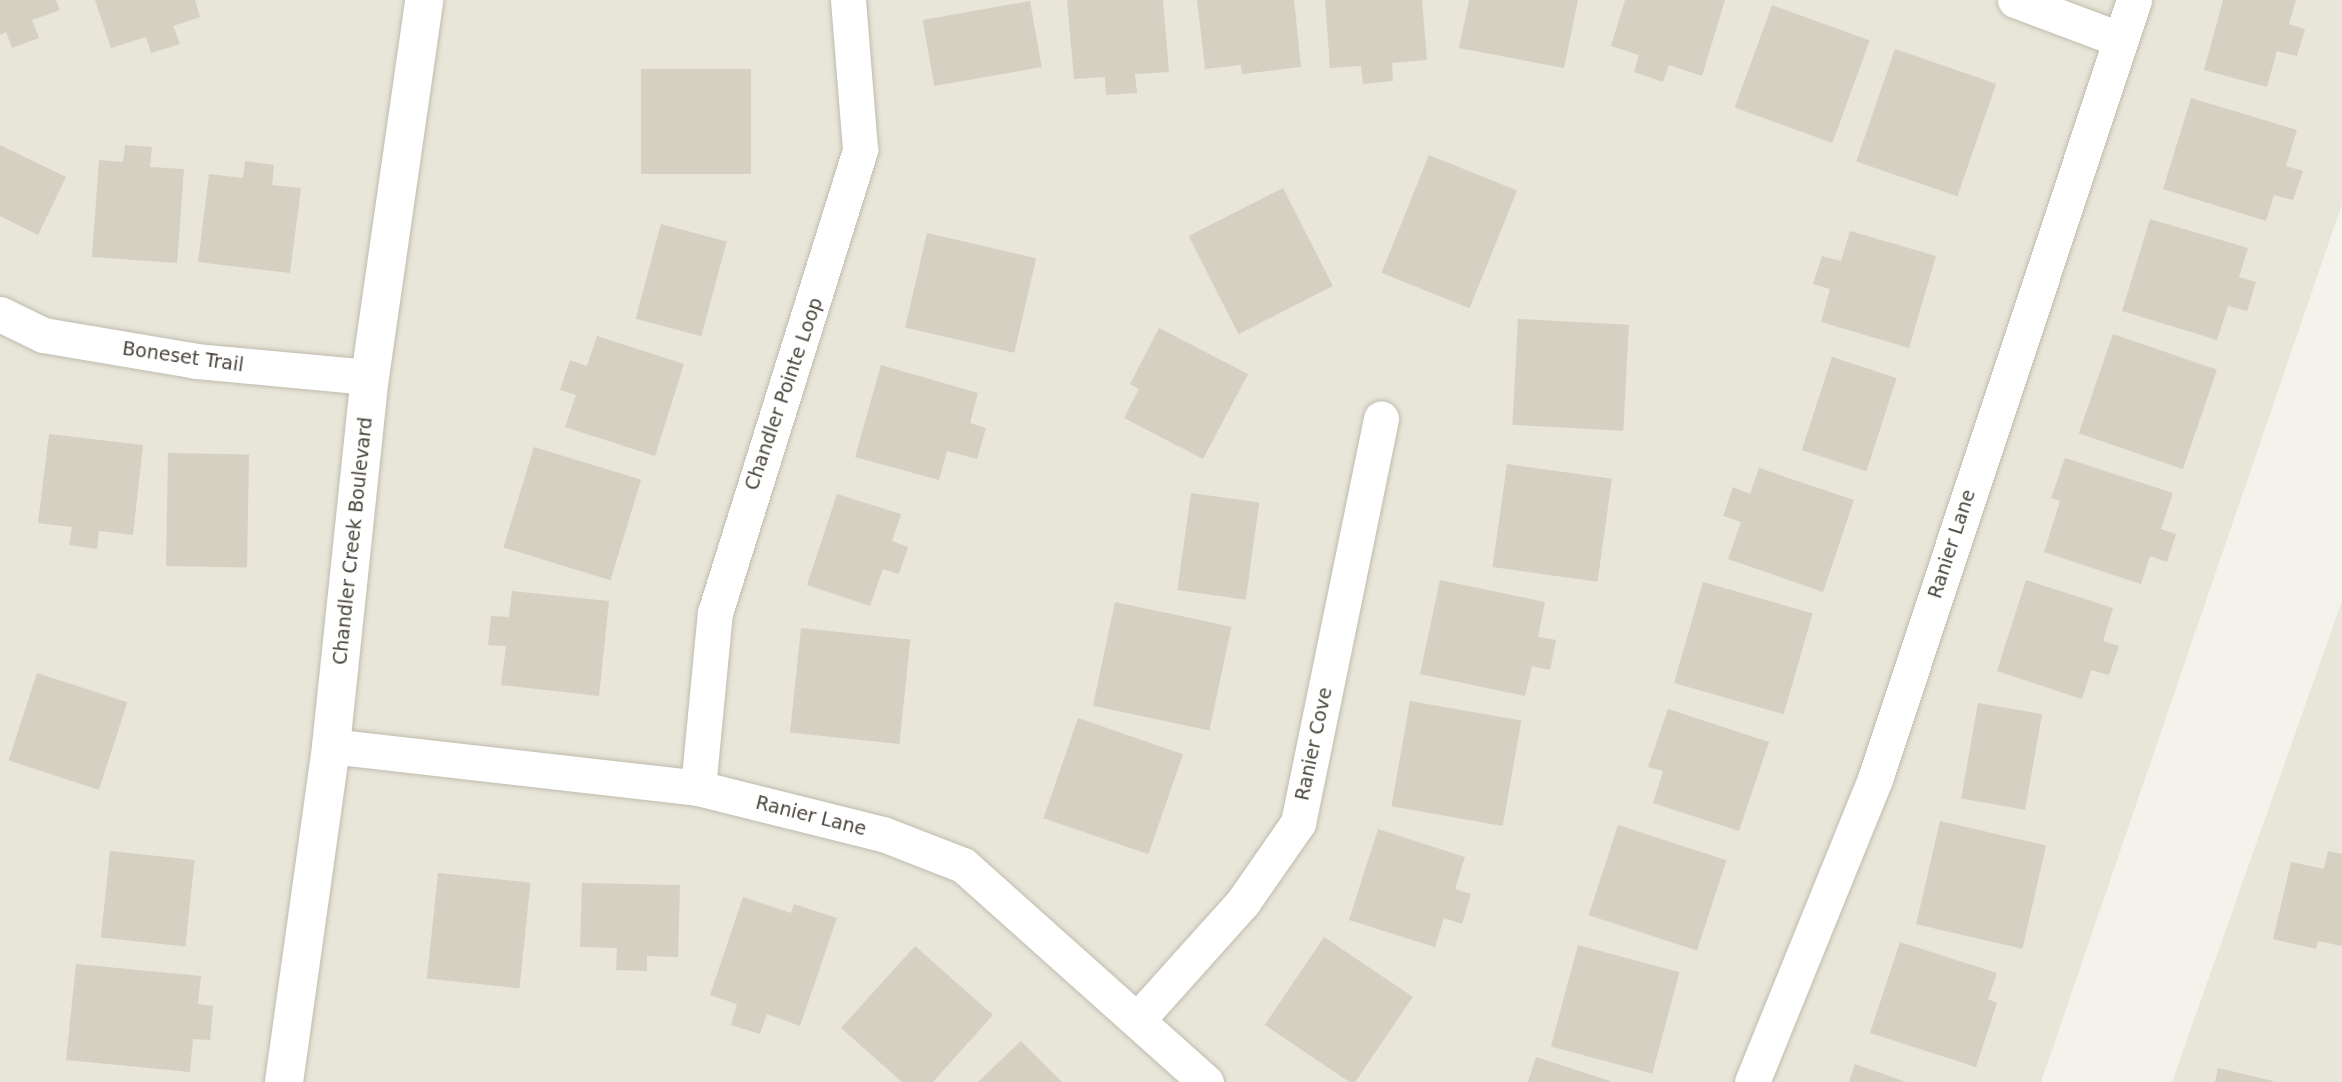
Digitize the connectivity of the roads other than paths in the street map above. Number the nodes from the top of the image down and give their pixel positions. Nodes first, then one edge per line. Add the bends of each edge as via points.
1 (424, 0) edge
2 (848, 0) edge
3 (2015, 0) edge
4 (2134, 0) edge
5 (2119, 38) junction
6 (0, 314) edge
7 (370, 377) junction
8 (1381, 418) dead end
9 (331, 746) junction
10 (698, 788) junction
11 (1139, 1018) junction
12 (284, 1082) edge
13 (1206, 1082) edge
14 (1752, 1082) edge

1 - 7 street, Chandler Creek Boulevard
2 - 10 street, Chandler Pointe Loop via 860,149 715,613
3 - 5 street
4 - 5 street, Ranier Lane
5 - 14 street, Ranier Lane via 1875,779
6 - 7 street, Boneset Trail via 43,335 185,359
7 - 9 street, Chandler Creek Boulevard
8 - 11 street, Ranier Cove via 1298,823 1242,902
9 - 10 street, Ranier Lane
9 - 12 street, Chandler Creek Boulevard
10 - 11 street, Ranier Lane via 883,834 963,865
11 - 13 street, Ranier Lane

